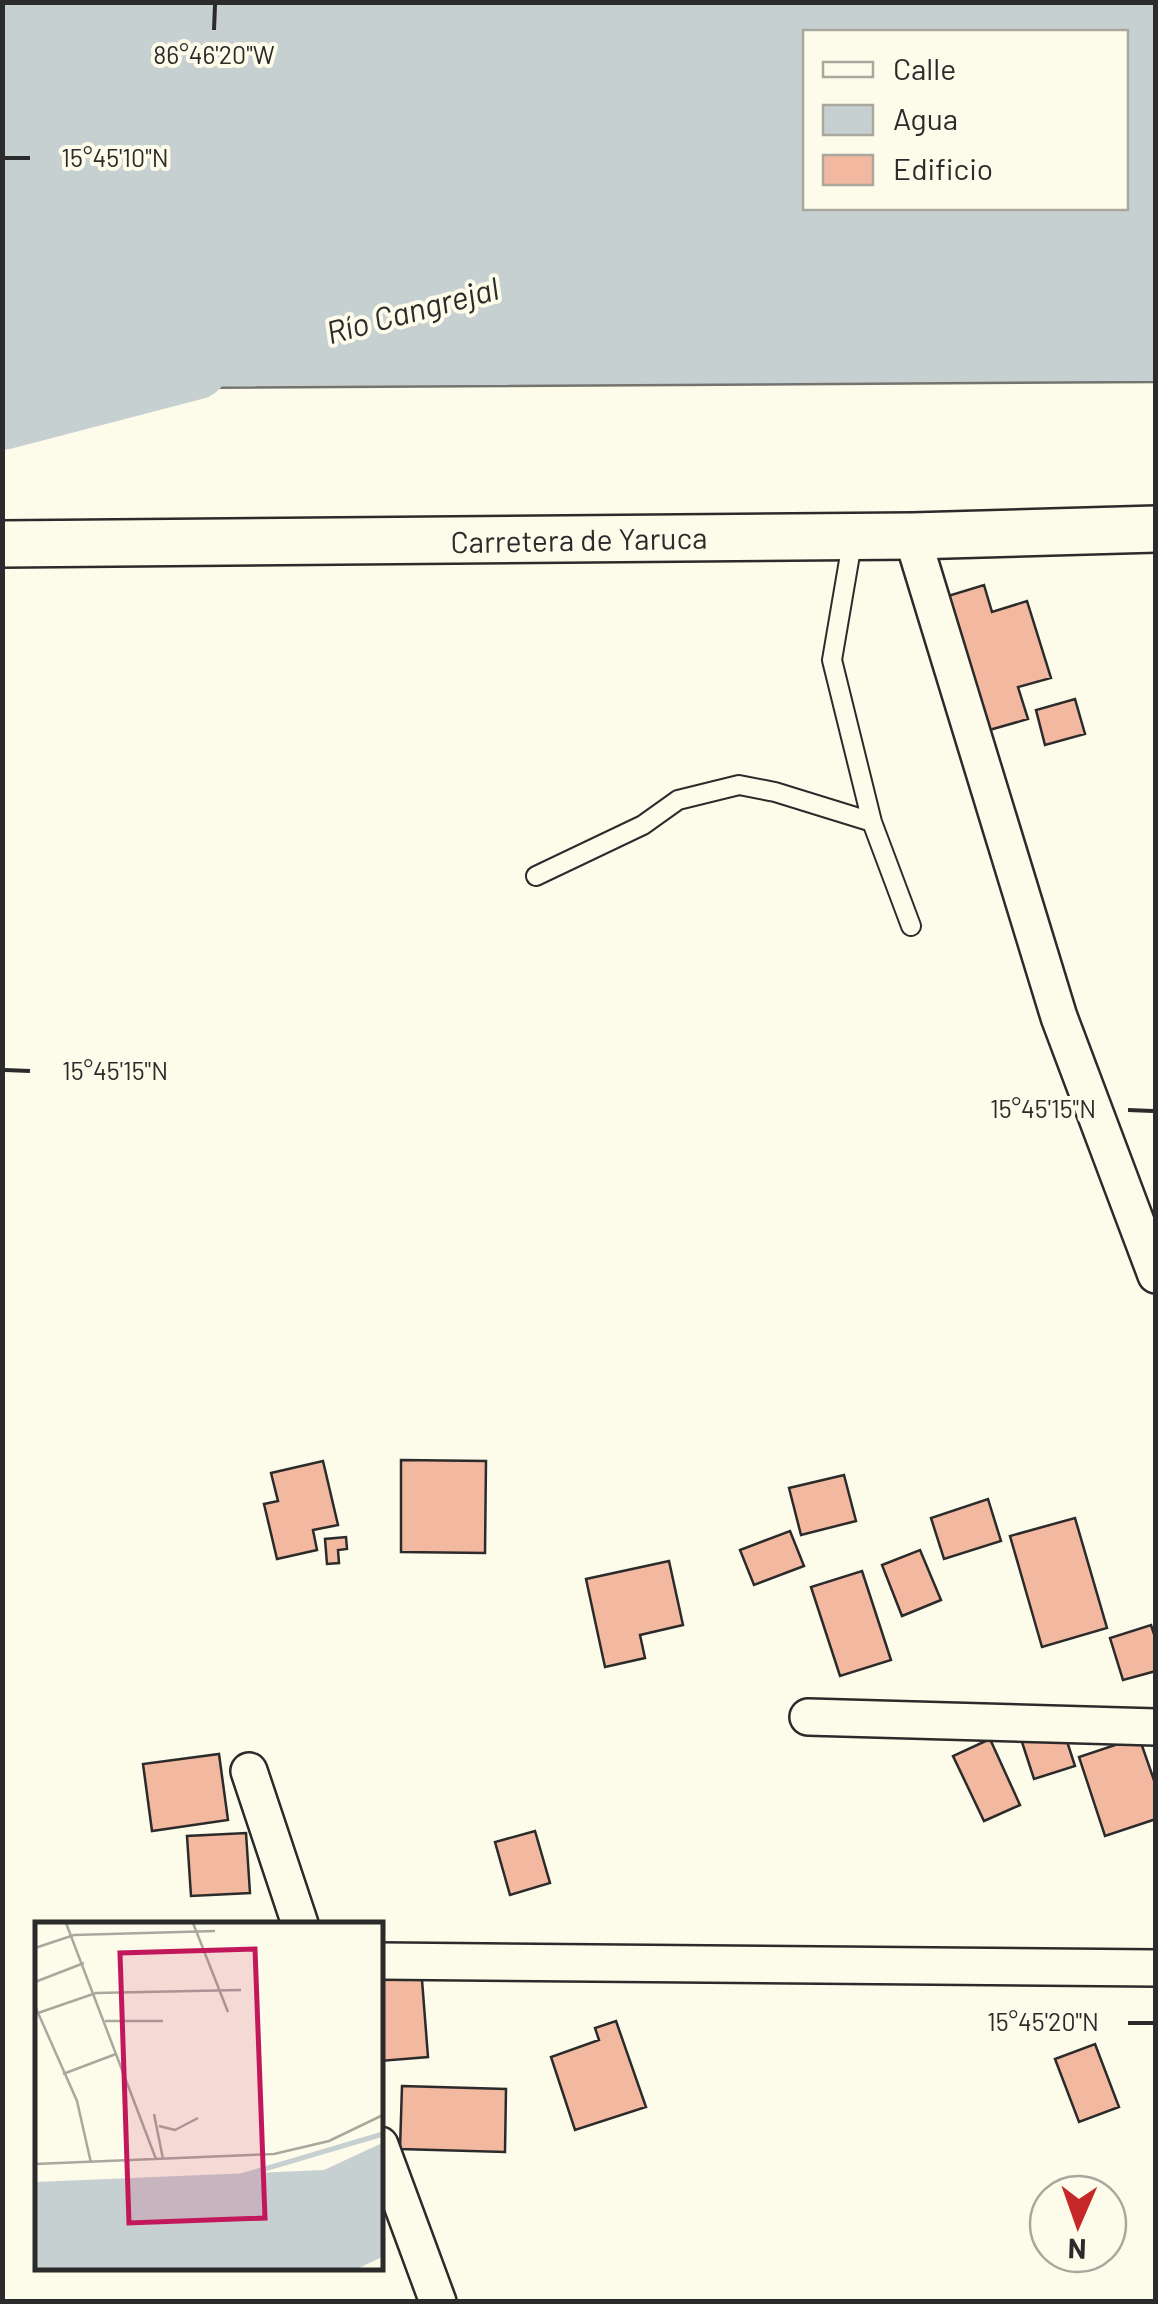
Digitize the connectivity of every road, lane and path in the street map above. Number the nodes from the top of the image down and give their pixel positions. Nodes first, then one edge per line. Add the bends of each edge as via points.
1 (1156, 529) edge
2 (853, 536) junction
3 (912, 536) junction
4 (2, 544) edge
5 (872, 822) junction
6 (536, 876) dead end
7 (912, 926) dead end
8 (1156, 1275) edge
9 (808, 1717) dead end
10 (1156, 1726) edge
11 (249, 1770) dead end
12 (299, 1922) edge
13 (382, 1961) edge
14 (1156, 1968) edge
15 (382, 2150) edge
16 (438, 2302) edge

1 - 3 street, Carretera de Yaruca
2 - 3 street, Carretera de Yaruca
2 - 4 street, Carretera de Yaruca
2 - 5 lane via 832,660
3 - 8 street via 1058,1018
5 - 6 lane via 739,785 678,800 642,826
5 - 7 lane
9 - 10 street
11 - 12 street
13 - 14 street
15 - 16 street

